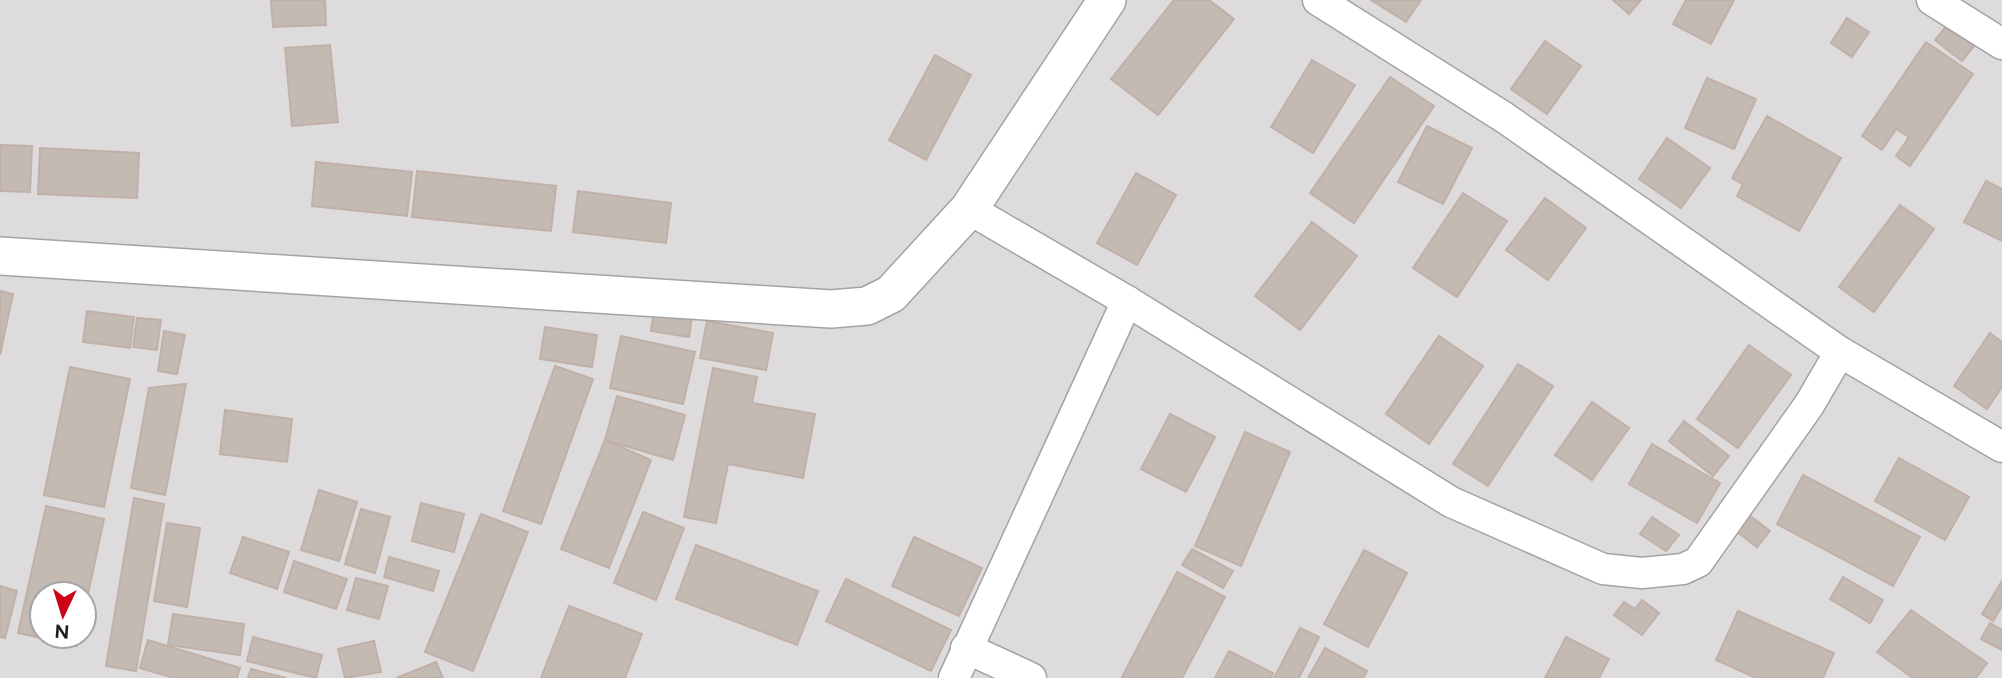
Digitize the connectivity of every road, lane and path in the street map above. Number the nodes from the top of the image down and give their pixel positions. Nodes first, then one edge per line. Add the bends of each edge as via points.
1 (1107, 0) edge
2 (1318, 0) edge
3 (1932, 0) edge
4 (2002, 44) edge
5 (969, 209) junction
6 (0, 256) edge
7 (1127, 301) junction
8 (1840, 352) junction
9 (2002, 447) edge
10 (966, 648) junction
11 (954, 678) edge
12 (1031, 678) edge

1 - 5 street
2 - 8 street via 1505,118
3 - 4 street
5 - 6 street via 891,294 867,306 831,309
5 - 7 street
7 - 8 street via 1451,502 1603,569 1642,573 1683,569 1698,562 1809,405
7 - 10 street
8 - 9 street
10 - 11 street
10 - 12 street

